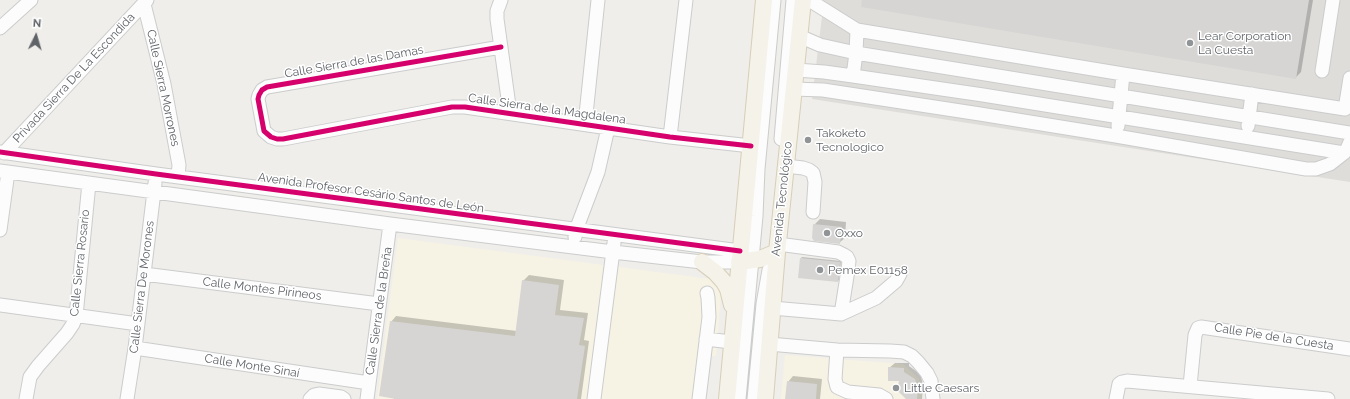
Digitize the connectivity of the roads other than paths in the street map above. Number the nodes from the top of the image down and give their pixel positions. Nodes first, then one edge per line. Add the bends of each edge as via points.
1 (31, 0) edge
2 (598, 0) edge
3 (686, 0) edge
4 (764, 0) edge
5 (774, 0) edge
6 (793, 0) edge
7 (803, 0) edge
8 (809, 0) edge
9 (1333, 0) edge
10 (146, 2) edge
11 (499, 6) edge
12 (0, 29) edge
13 (858, 30) junction
14 (799, 36) junction
15 (501, 47) junction
16 (856, 53) junction
17 (796, 70) junction
18 (1322, 72) dead end
19 (983, 73) junction
20 (1123, 74) junction
21 (853, 76) junction
22 (1350, 78) edge
23 (793, 89) junction
24 (1252, 94) junction
25 (983, 95) junction
26 (1121, 96) junction
27 (1348, 109) edge
28 (510, 113) junction
29 (980, 114) junction
30 (1249, 117) junction
31 (1119, 118) junction
32 (585, 124) junction
33 (608, 128) junction
34 (1350, 133) edge
35 (1116, 136) junction
36 (272, 137) joint
37 (670, 137) junction
38 (1247, 137) junction
39 (751, 146) junction
40 (1347, 148) edge
41 (2, 153) edge
42 (786, 166) junction
43 (4, 172) edge
44 (156, 174) junction
45 (178, 177) junction
46 (89, 184) junction
47 (154, 191) junction
48 (813, 212) dead end
49 (390, 224) junction
50 (0, 230) edge
51 (576, 230) junction
52 (615, 235) junction
53 (573, 247) junction
54 (775, 250) junction
55 (613, 252) junction
56 (744, 258) junction
57 (702, 262) junction
58 (144, 274) junction
59 (900, 274) dead end
60 (706, 293) dead end
61 (379, 304) junction
62 (0, 305) edge
63 (772, 308) junction
64 (734, 313) junction
65 (841, 314) junction
66 (76, 316) junction
67 (138, 324) junction
68 (706, 339) junction
69 (731, 342) junction
70 (770, 344) junction
71 (135, 348) junction
72 (1350, 349) edge
73 (837, 350) junction
74 (369, 383) junction
75 (1190, 386) junction
76 (26, 399) edge
77 (127, 399) edge
78 (310, 399) edge
79 (344, 399) edge
80 (367, 399) edge
81 (594, 399) edge
82 (699, 399) edge
83 (727, 399) edge
84 (739, 399) edge
85 (754, 399) edge
86 (765, 399) edge
87 (886, 399) edge
88 (933, 399) edge
89 (1116, 399) edge
90 (1328, 399) edge

1 - 12 street
2 - 32 street
3 - 37 street
4 - 39 main road
5 - 56 street via 756,216
6 - 54 street
7 - 14 main road, Avenida Tecnológico
8 - 13 street
9 - 18 street
10 - 41 street, Privada Sierra De La Escondida
10 - 45 street, Calle Sierra Morrones via 179,165
11 - 15 street
13 - 16 street
13 - 20 street
14 - 16 street via 820,45
14 - 17 main road, Avenida Tecnológico
15 - 28 street
15 - 36 street, Calle Sierra de las Damas via 267,88 262,90 258,99 264,131
16 - 19 street
16 - 21 street
17 - 21 street
17 - 23 main road, Avenida Tecnológico
19 - 25 street
19 - 26 street
20 - 24 street
20 - 26 street
21 - 25 street
22 - 27 street
23 - 29 street via 822,90
23 - 42 main road, Avenida Tecnológico
24 - 27 street
24 - 30 street
25 - 29 street
25 - 31 street
26 - 30 street
26 - 31 street
28 - 32 street, Calle Sierra de la Magdalena
28 - 36 street, Calle Sierra de la Magdalena via 465,106 452,107 283,139
29 - 35 street
30 - 34 street
30 - 38 street
31 - 35 street
31 - 38 street
32 - 33 street, Calle Sierra de la Magdalena
33 - 37 street, Calle Sierra de la Magdalena
33 - 51 street via 598,172
35 - 40 street via 1306,169 1316,169 1330,164
37 - 39 street, Calle Sierra de la Magdalena
38 - 40 street
39 - 56 main road
41 - 44 street, Avenida Profesor Cesário Santos de León
42 - 48 street via 803,168 813,173
42 - 54 main road, Avenida Tecnológico
43 - 46 street
43 - 50 street
44 - 45 street, Avenida Profesor Cesário Santos de León
44 - 47 street, Calle Sierra De Morones
45 - 51 street, Avenida Profesor Cesário Santos de León
46 - 47 street
46 - 66 street, Calle Sierra Rosario
47 - 49 street
47 - 58 street, Calle Sierra De Morones
49 - 53 street
49 - 61 street, Calle Sierra de la Breña
51 - 52 street, Avenida Profesor Cesário Santos de León
51 - 53 street
52 - 55 street
52 - 56 street, Avenida Profesor Cesário Santos de León
53 - 55 street
54 - 56 main road
54 - 63 main road, Avenida Tecnológico
54 - 65 street via 838,252 847,257 848,270
54 - 85 street via 763,304
55 - 57 street
55 - 81 street
56 - 57 street
56 - 64 main road
56 - 84 street
57 - 64 main road via 724,282
58 - 61 street, Calle Montes Pirineos
58 - 67 street, Calle Sierra De Morones
59 - 65 street via 896,281 876,298
60 - 68 street via 709,317
61 - 74 street, Calle Sierra de la Breña
62 - 66 street
63 - 65 street
63 - 70 main road, Avenida Tecnológico
64 - 69 main road
66 - 67 street
66 - 76 street, Calle Sierra Rosario via 68,333 30,377
67 - 71 street, Calle Sierra De Morones
68 - 69 street
68 - 82 street
69 - 83 main road
70 - 73 street
70 - 86 main road, Avenida Tecnológico
71 - 74 street, Calle Monte Sinaí
71 - 77 street, Calle Sierra De Morones
72 - 75 street, Calle Pie de la Cuesta via 1208,327 1198,328 1195,335
73 - 87 street via 837,387 848,392 879,395
73 - 88 street via 890,350 908,354 927,372
74 - 80 street, Calle Sierra de la Breña
75 - 89 street via 1127,381 1119,384
75 - 90 street
78 - 79 street via 319,394

